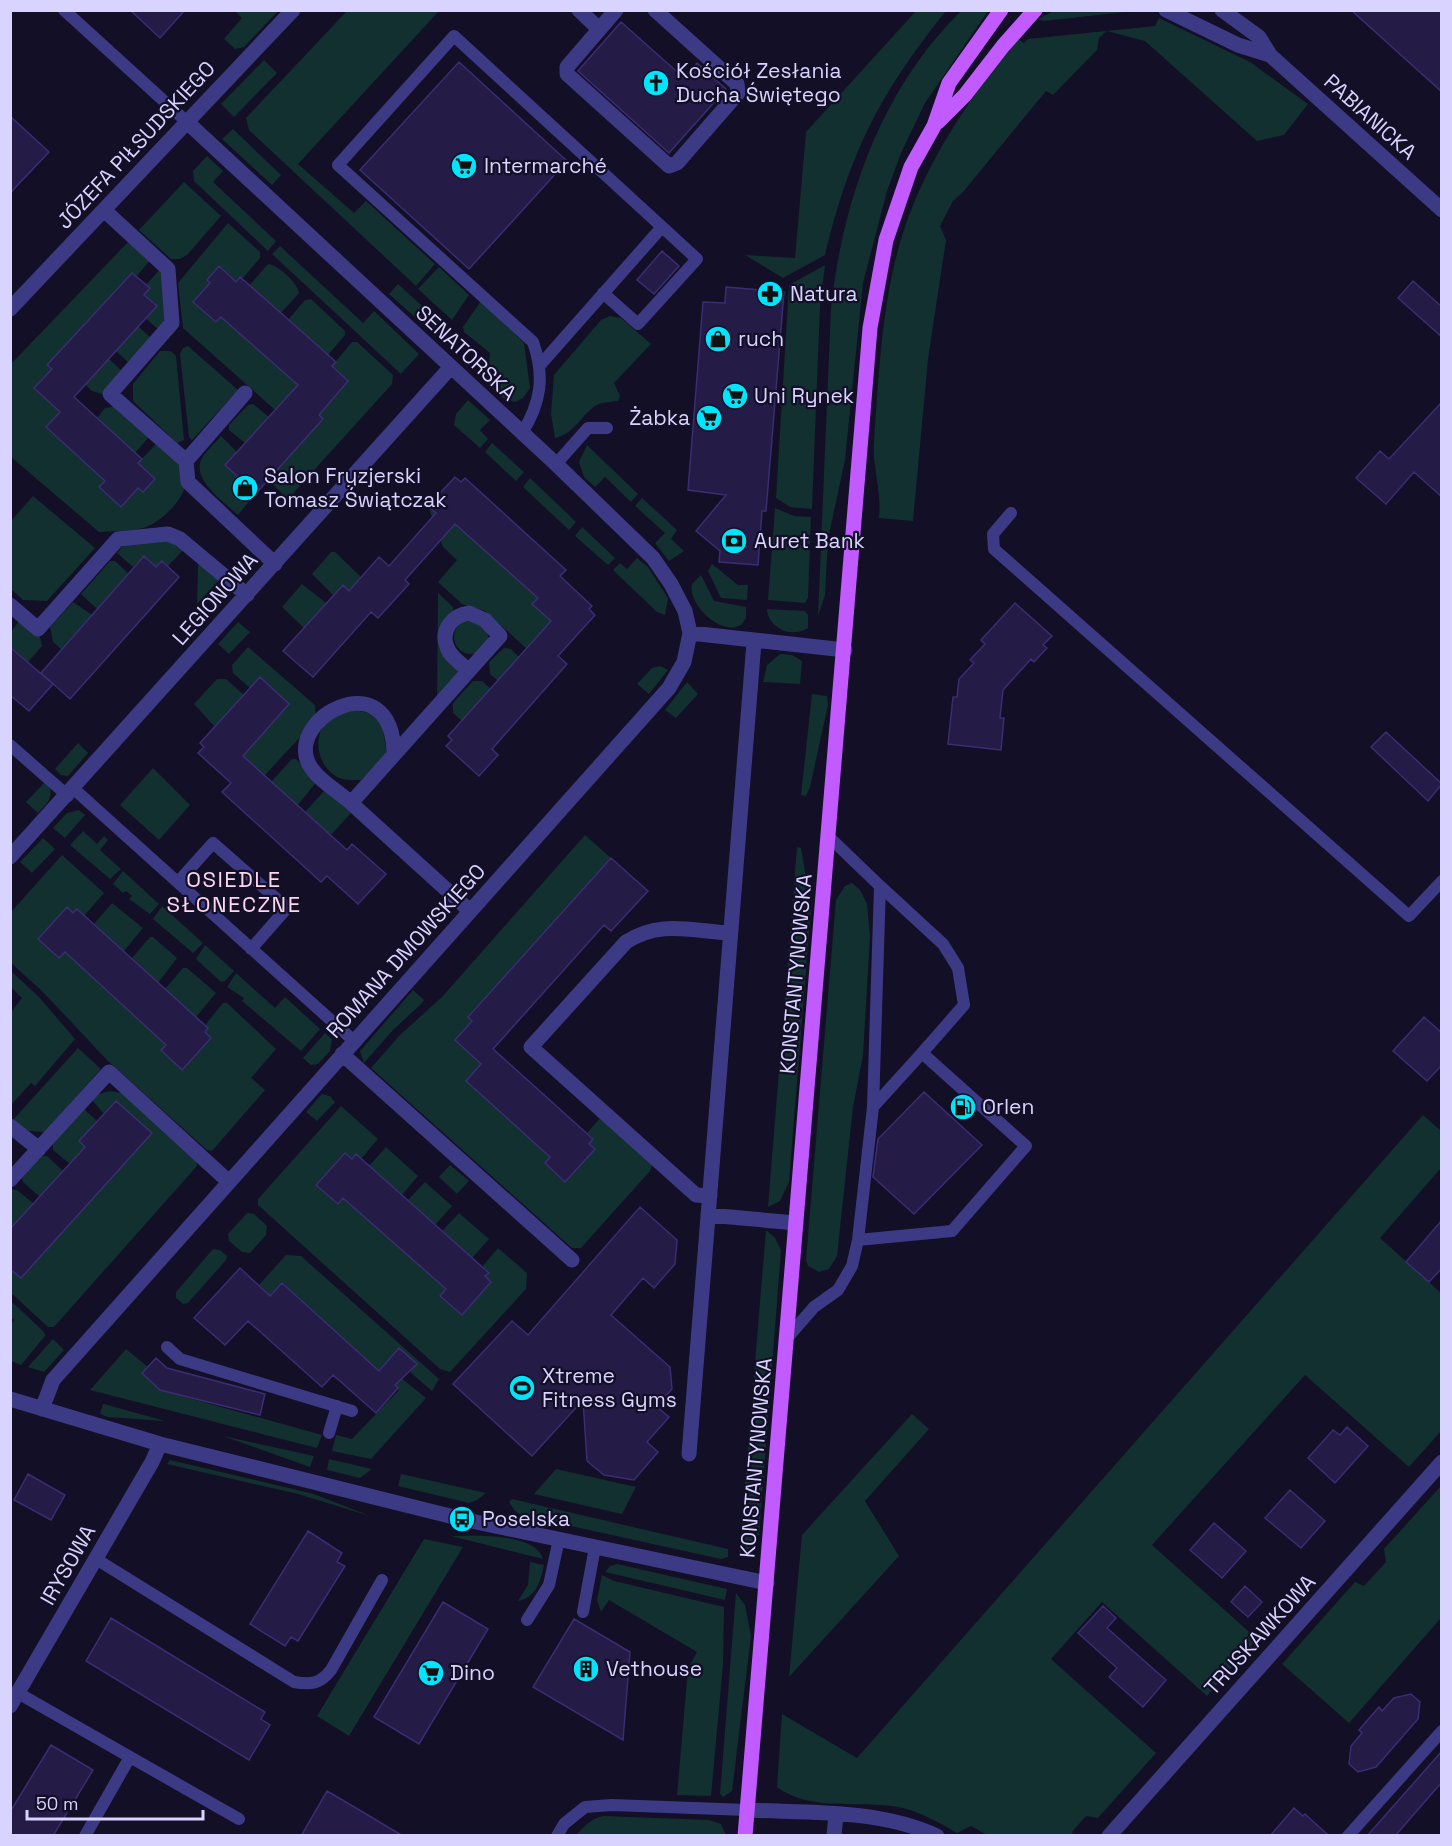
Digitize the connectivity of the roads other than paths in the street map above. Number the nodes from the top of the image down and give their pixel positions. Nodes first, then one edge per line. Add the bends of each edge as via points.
1 (64, 10) edge
2 (293, 10) edge
3 (579, 10) edge
4 (616, 10) edge
5 (655, 10) edge
6 (1001, 10) edge
7 (1035, 10) edge
8 (1166, 10) edge
9 (1222, 10) edge
10 (599, 29) junction
11 (1270, 55) junction
12 (187, 122) junction
13 (934, 126) junction
14 (104, 210) junction
15 (1442, 210) edge
16 (662, 227) junction
17 (603, 293) junction
18 (10, 309) edge
19 (541, 364) junction
20 (450, 368) junction
21 (245, 393) dead end
22 (607, 428) dead end
23 (522, 433) junction
24 (186, 461) junction
25 (555, 464) junction
26 (1011, 513) dead end
27 (275, 564) junction
28 (247, 595) junction
29 (10, 605) edge
30 (690, 633) junction
31 (754, 642) junction
32 (845, 650) junction
33 (469, 671) dead end
34 (10, 745) edge
35 (394, 755) junction
36 (71, 792) junction
37 (351, 803) junction
38 (828, 836) junction
39 (10, 857) edge
40 (1442, 881) edge
41 (178, 882) junction
42 (880, 886) junction
43 (470, 911) junction
44 (730, 933) junction
45 (251, 949) junction
46 (354, 1041) junction
47 (922, 1053) junction
48 (342, 1054) junction
49 (873, 1107) junction
50 (10, 1126) edge
51 (39, 1149) junction
52 (10, 1180) edge
53 (229, 1182) junction
54 (710, 1196) junction
55 (708, 1215) junction
56 (796, 1223) junction
57 (858, 1240) junction
58 (572, 1260) dead end
59 (788, 1337) junction
60 (166, 1347) dead end
61 (10, 1399) edge
62 (337, 1406) junction
63 (42, 1409) junction
64 (352, 1411) dead end
65 (329, 1433) dead end
66 (160, 1444) junction
67 (689, 1454) dead end
68 (1442, 1462) edge
69 (559, 1539) junction
70 (595, 1547) junction
71 (96, 1559) junction
72 (382, 1580) dead end
73 (767, 1583) junction
74 (583, 1612) dead end
75 (527, 1620) dead end
76 (14, 1699) edge
77 (1442, 1731) edge
78 (130, 1757) junction
79 (747, 1810) junction
80 (836, 1815) junction
81 (239, 1819) dead end
82 (85, 1836) edge
83 (557, 1836) edge
84 (745, 1836) edge
85 (834, 1836) edge
86 (937, 1836) edge
87 (1109, 1836) edge
88 (1348, 1836) edge

1 - 12 lane
2 - 12 street, JÓZEFA PIŁSUDSKIEGO
3 - 10 street
4 - 10 street
5 - 10 street via 737,84 738,93 677,163 669,166 567,74 567,67
6 - 13 main road, KONSTANTYNOWSKA via 949,83
7 - 13 main road, KONSTANTYNOWSKA via 965,95
8 - 11 street, PABIANICKA via 1238,45
9 - 11 street, PABIANICKA via 1259,37
11 - 15 street, PABIANICKA
12 - 14 street, JÓZEFA PIŁSUDSKIEGO
12 - 20 street, SENATORSKA
13 - 32 main road, KONSTANTYNOWSKA via 897,203 878,279 870,328
14 - 18 street, JÓZEFA PIŁSUDSKIEGO
14 - 24 street via 168,268 172,323 110,394
16 - 17 lane
16 - 17 lane via 697,259 638,324
16 - 19 lane via 454,36 338,165 534,342
17 - 19 lane
19 - 23 lane via 539,399
20 - 23 street, SENATORSKA
20 - 27 street, LEGIONOWA
21 - 24 street
22 - 25 lane via 588,428
23 - 25 street, SENATORSKA
24 - 27 street via 188,482
25 - 30 street, SENATORSKA via 653,558 685,610
26 - 40 lane via 993,534 994,549 1410,916
27 - 28 street, LEGIONOWA
28 - 29 street via 180,538 168,534 118,539 38,629
28 - 36 street, LEGIONOWA
30 - 31 street
30 - 43 street, ROMANA DMOWSKIEGO via 684,662 669,688
31 - 32 street
31 - 44 street
32 - 38 main road, KONSTANTYNOWSKA
33 - 35 street
34 - 36 lane
35 - 37 street
35 - 37 street via 394,736 386,719 374,709 360,703 342,704 326,713 307,741 306,755 312,769
36 - 39 street, LEGIONOWA
36 - 41 lane
37 - 43 street
38 - 42 lane
38 - 56 main road, KONSTANTYNOWSKA
41 - 45 lane
41 - 45 lane via 213,843 287,908
42 - 47 lane via 943,944 958,968 964,1005
42 - 49 lane
43 - 46 street, ROMANA DMOWSKIEGO
44 - 54 street
44 - 54 street via 657,928 642,932 626,942 531,1047 696,1195
45 - 46 lane
46 - 48 street, ROMANA DMOWSKIEGO
47 - 49 lane
47 - 57 lane via 1026,1146 952,1231
48 - 53 street, ROMANA DMOWSKIEGO
48 - 58 street
49 - 57 lane
50 - 51 street
51 - 52 street
51 - 53 street via 109,1072
53 - 63 street, ROMANA DMOWSKIEGO via 53,1380
54 - 55 street
55 - 56 street
55 - 67 street
56 - 59 main road, KONSTANTYNOWSKA
57 - 59 lane via 852,1266 838,1290 814,1307
59 - 73 main road, KONSTANTYNOWSKA
60 - 62 lane via 180,1359
61 - 63 street
62 - 64 lane
62 - 65 lane
63 - 66 street
66 - 69 street via 462,1519
66 - 71 street, IRYSOWA
68 - 87 street, TRUSKAWKOWA
69 - 70 street
69 - 75 lane via 549,1585
70 - 73 street
70 - 74 lane
71 - 72 lane via 294,1682 309,1685 322,1681 331,1670
71 - 76 street, IRYSOWA
73 - 79 main road, KONSTANTYNOWSKA
76 - 78 lane
77 - 88 lane
78 - 81 lane
78 - 82 lane
79 - 80 street
79 - 83 lane via 612,1805 585,1808 564,1824
79 - 84 main road, KONSTANTYNOWSKA
80 - 85 street
80 - 86 street via 903,1822

